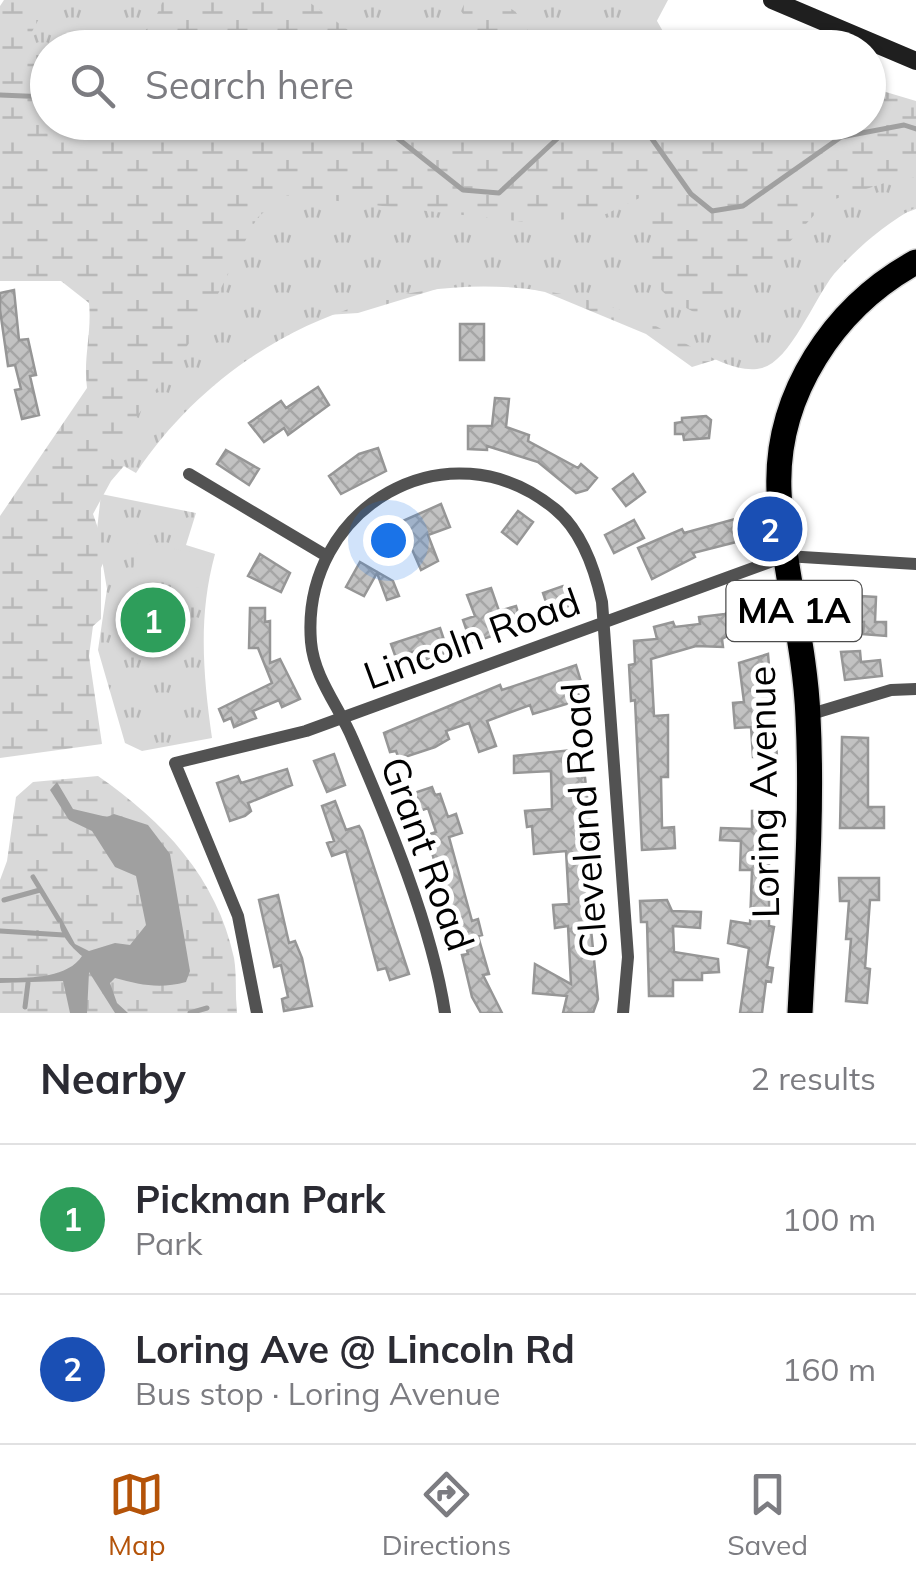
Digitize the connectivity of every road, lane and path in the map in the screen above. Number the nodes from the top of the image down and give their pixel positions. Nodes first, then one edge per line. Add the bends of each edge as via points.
1 (772, 0) edge
2 (843, 30) edge
3 (886, 48) edge
4 (916, 61) edge
5 (916, 262) edge
6 (188, 474) dead end
7 (325, 555) junction
8 (786, 556) junction
9 (916, 564) edge
10 (602, 624) junction
11 (916, 688) edge
12 (808, 715) junction
13 (344, 718) junction
14 (257, 1013) edge
15 (445, 1013) edge
16 (623, 1013) edge
17 (800, 1013) edge

1 - 2 street
3 - 4 street
5 - 8 highway, Loring Avenue / MA 1A via 848,312 800,386 780,460
6 - 7 street
7 - 10 street, Cleveland Road via 350,519 397,487 458,474 490,477 558,510 595,572
7 - 13 street, Grant Road via 311,644
8 - 9 street
8 - 10 street, Lincoln Road
8 - 12 highway, Loring Avenue / MA 1A
10 - 13 street, Lincoln Road
10 - 16 street, Cleveland Road via 628,958
11 - 12 street
12 - 17 highway, Loring Avenue / MA 1A
13 - 14 street, Lincoln Road via 175,763 238,916
13 - 15 street, Grant Road via 384,810 440,977

